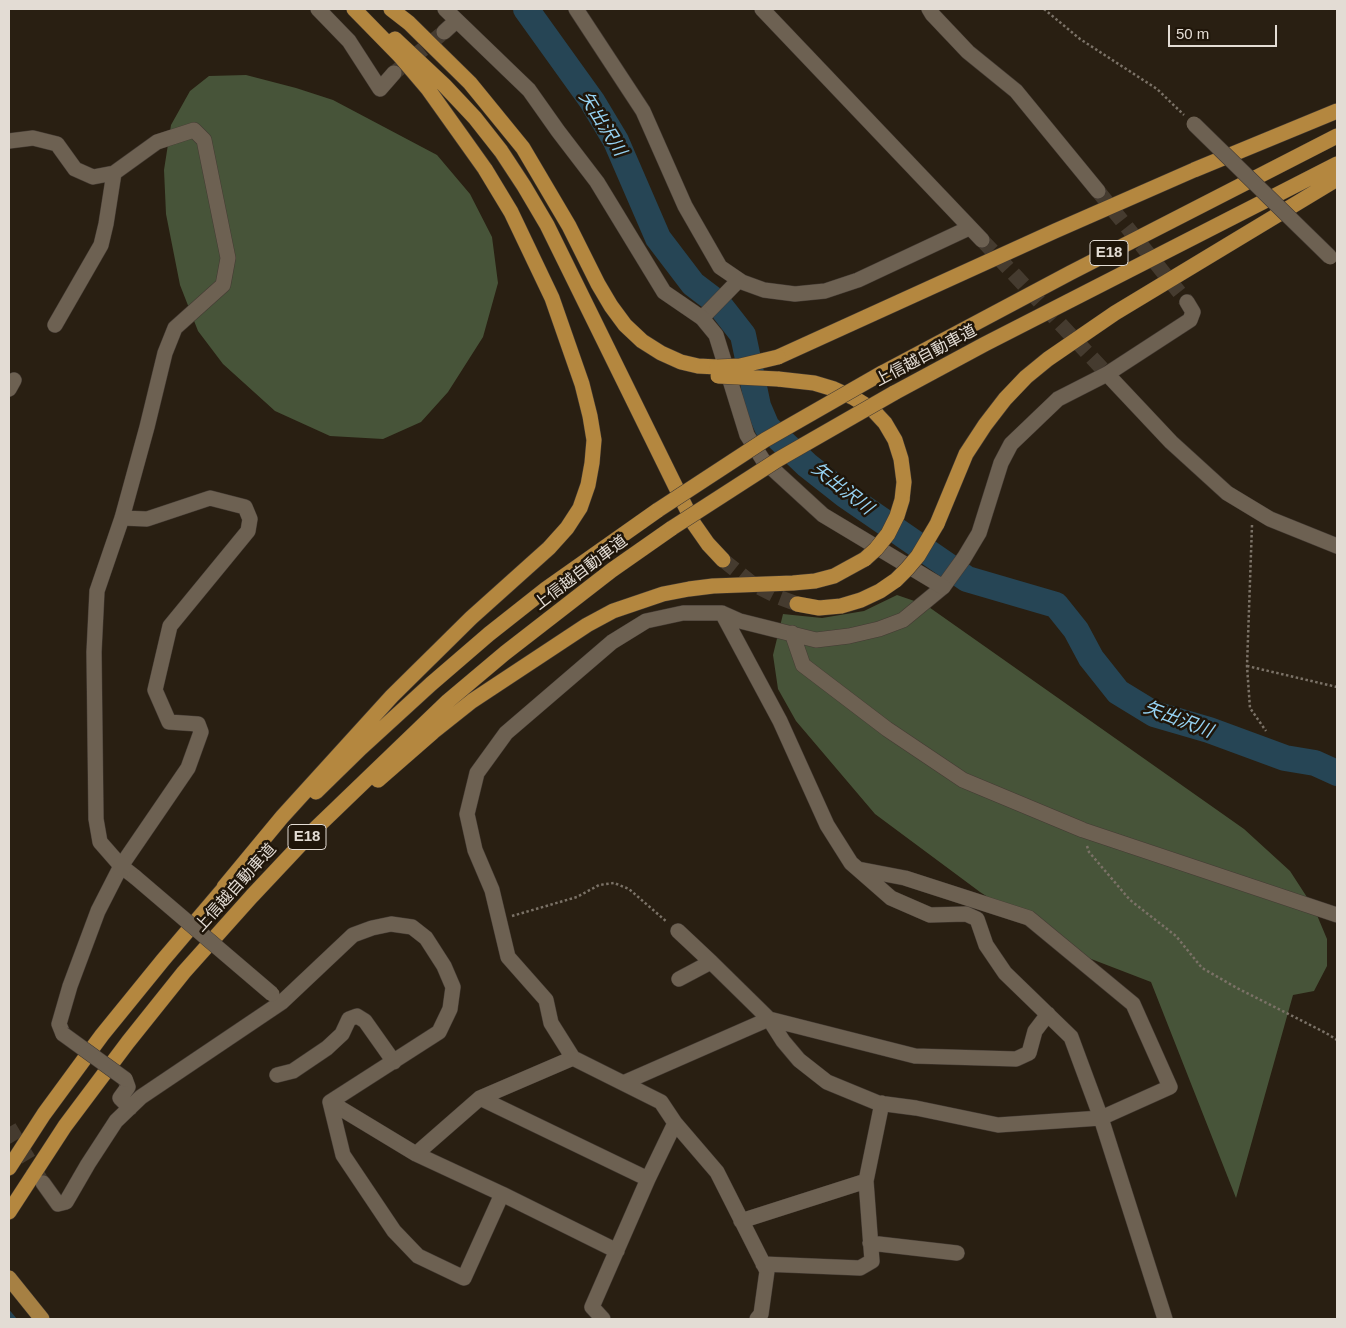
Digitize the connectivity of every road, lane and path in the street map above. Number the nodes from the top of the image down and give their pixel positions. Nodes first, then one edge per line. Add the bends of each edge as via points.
1 (318, 9) edge
2 (354, 9) edge
3 (358, 9) edge
4 (391, 9) edge
5 (445, 9) edge
6 (576, 9) edge
7 (762, 9) edge
8 (929, 9) edge
9 (1044, 9) edge
10 (456, 21) junction
11 (444, 32) tunnel mouth
12 (394, 73) tunnel mouth
13 (1337, 111) edge
14 (1194, 124) joint
15 (1337, 136) edge
16 (9, 141) edge
17 (1337, 164) edge
18 (114, 173) junction
19 (1337, 179) edge
20 (1098, 191) tunnel mouth
21 (970, 228) junction
22 (982, 240) tunnel mouth
23 (1333, 260) edge
24 (736, 283) junction
25 (1187, 302) tunnel mouth
26 (705, 315) junction
27 (55, 325) dead end
28 (718, 371) junction
29 (1107, 374) junction
30 (1253, 509) junction
31 (122, 518) junction
32 (1337, 546) edge
33 (723, 560) tunnel mouth
34 (946, 582) junction
35 (797, 604) tunnel mouth
36 (722, 613) junction
37 (792, 633) junction
38 (1247, 666) junction
39 (1337, 687) edge
40 (1266, 731) dead end
41 (1083, 830) junction
42 (121, 866) junction
43 (858, 869) junction
44 (224, 887) junction
45 (1337, 916) edge
46 (500, 920) junction
47 (678, 931) joint
48 (711, 962) junction
49 (184, 972) junction
50 (679, 979) dead end
51 (277, 998) junction
52 (1048, 1014) junction
53 (769, 1019) junction
54 (1337, 1040) edge
55 (573, 1058) junction
56 (394, 1062) junction
57 (277, 1076) dead end
58 (623, 1083) junction
59 (480, 1098) junction
60 (330, 1102) junction
61 (882, 1103) junction
62 (130, 1108) junction
63 (1101, 1118) junction
64 (675, 1123) junction
65 (416, 1154) junction
66 (9, 1168) edge
67 (648, 1179) junction
68 (866, 1181) junction
69 (43, 1183) tunnel mouth
70 (502, 1194) junction
71 (9, 1212) edge
72 (741, 1220) junction
73 (870, 1243) junction
74 (617, 1251) junction
75 (958, 1253) dead end
76 (763, 1264) junction
77 (9, 1278) edge
78 (42, 1319) edge
79 (604, 1319) edge
80 (757, 1319) edge
81 (1165, 1319) edge

1 - 12 street via 349,41 380,89
2 - 44 highway via 428,90 485,169 511,212 552,298 582,384 594,440 592,463 580,508 567,528 392,696 282,817
3 - 33 highway via 444,85 501,151 551,233 694,524
4 - 28 highway via 470,83 523,148 569,226 598,284 625,324 660,356 700,373
5 - 10 street
6 - 24 street via 644,111 685,206 720,267
7 - 21 street
8 - 20 street via 968,52 1016,92
9 - 14 path via 1080,39 1156,89
10 - 11 street
10 - 26 street via 529,90 597,182 664,292
13 - 28 highway, bridge via 1107,208 778,357
14 - 23 street, bridge
15 - 44 highway, 上信越自動車道 / E18, bridge via 882,373 765,440 658,510 546,589 431,684 361,748
16 - 18 street via 33,138 57,144 75,169 93,177
17 - 49 highway, 上信越自動車道 / E18, bridge via 894,393 779,459 672,528 561,608 448,701 315,829
18 - 27 street via 100,245
18 - 31 street via 157,142 194,130 204,140 228,258 223,285 175,328 165,353
19 - 35 highway, bridge via 1115,313 1026,377 995,412 966,454 936,524 918,556 896,580 880,592 841,606 818,608
21 - 22 street
21 - 24 street via 858,280 825,291 795,294
24 - 26 street
25 - 29 street via 1193,312 1190,320
26 - 34 street via 716,335 747,435 763,460 823,515
28 - 49 highway, bridge via 814,383 834,389 872,409 885,423 895,440 904,482 897,516 876,549 834,576 815,581 712,586 663,594 613,611 587,625 504,679 433,732 367,790
29 - 30 street via 1171,442 1227,493
29 - 34 street via 1058,399 1011,444 1001,463 979,533
30 - 32 street
30 - 38 path
31 - 42 street via 97,591 94,652 96,819 100,842
31 - 42 street via 147,519 210,498 245,507 250,519 248,531 170,626 155,690 169,722 198,724 201,732 188,768
34 - 37 street via 903,620 879,629 816,640
36 - 37 street via 740,621
36 - 43 street via 780,721 827,825
36 - 46 street via 682,613 646,621 612,642 506,734 477,773 467,814 475,850 492,890
37 - 41 street via 802,665 887,729 963,780
38 - 39 path
38 - 40 path via 1250,708
41 - 45 street
41 - 54 path via 1089,852 1130,900 1176,936 1202,968
42 - 51 street, bridge
42 - 62 street, bridge via 98,911 59,1024 63,1034 125,1079 128,1087 120,1098
43 - 52 street via 891,898 930,915 966,914 977,919 986,945 1005,973
43 - 63 street via 905,878 1030,918 1133,1004 1170,1087
44 - 66 highway, 上信越自動車道 / E18 via 102,1036
46 - 47 path via 614,883 629,889
46 - 55 street via 508,957 546,1000 551,1023
47 - 48 street
48 - 50 street
48 - 53 street
49 - 71 highway, 上信越自動車道 / E18 via 65,1126
51 - 56 street via 353,935 391,924 412,927 426,938 453,987 450,1009 439,1032
51 - 62 street
52 - 53 street via 1035,1031 1029,1053 1016,1059 915,1056
52 - 63 street via 1070,1037
53 - 58 street
53 - 61 street via 799,1060 827,1082
55 - 58 street
55 - 59 street
56 - 57 street via 365,1021 356,1016 349,1019 342,1034 327,1048 293,1071
56 - 60 street
58 - 64 street via 661,1102
59 - 65 street
59 - 67 street
60 - 65 street
60 - 70 street via 344,1155 394,1231 418,1256 464,1278
61 - 63 street via 998,1125
61 - 68 street
62 - 69 street via 116,1121 66,1202 58,1204
63 - 81 street
64 - 67 street
64 - 72 street via 717,1172
65 - 70 street
67 - 74 street
68 - 72 street
68 - 73 street
70 - 74 street
72 - 76 street
73 - 75 street
73 - 76 street via 872,1261 860,1268
74 - 79 street via 592,1307
76 - 80 street via 767,1271
77 - 78 highway

